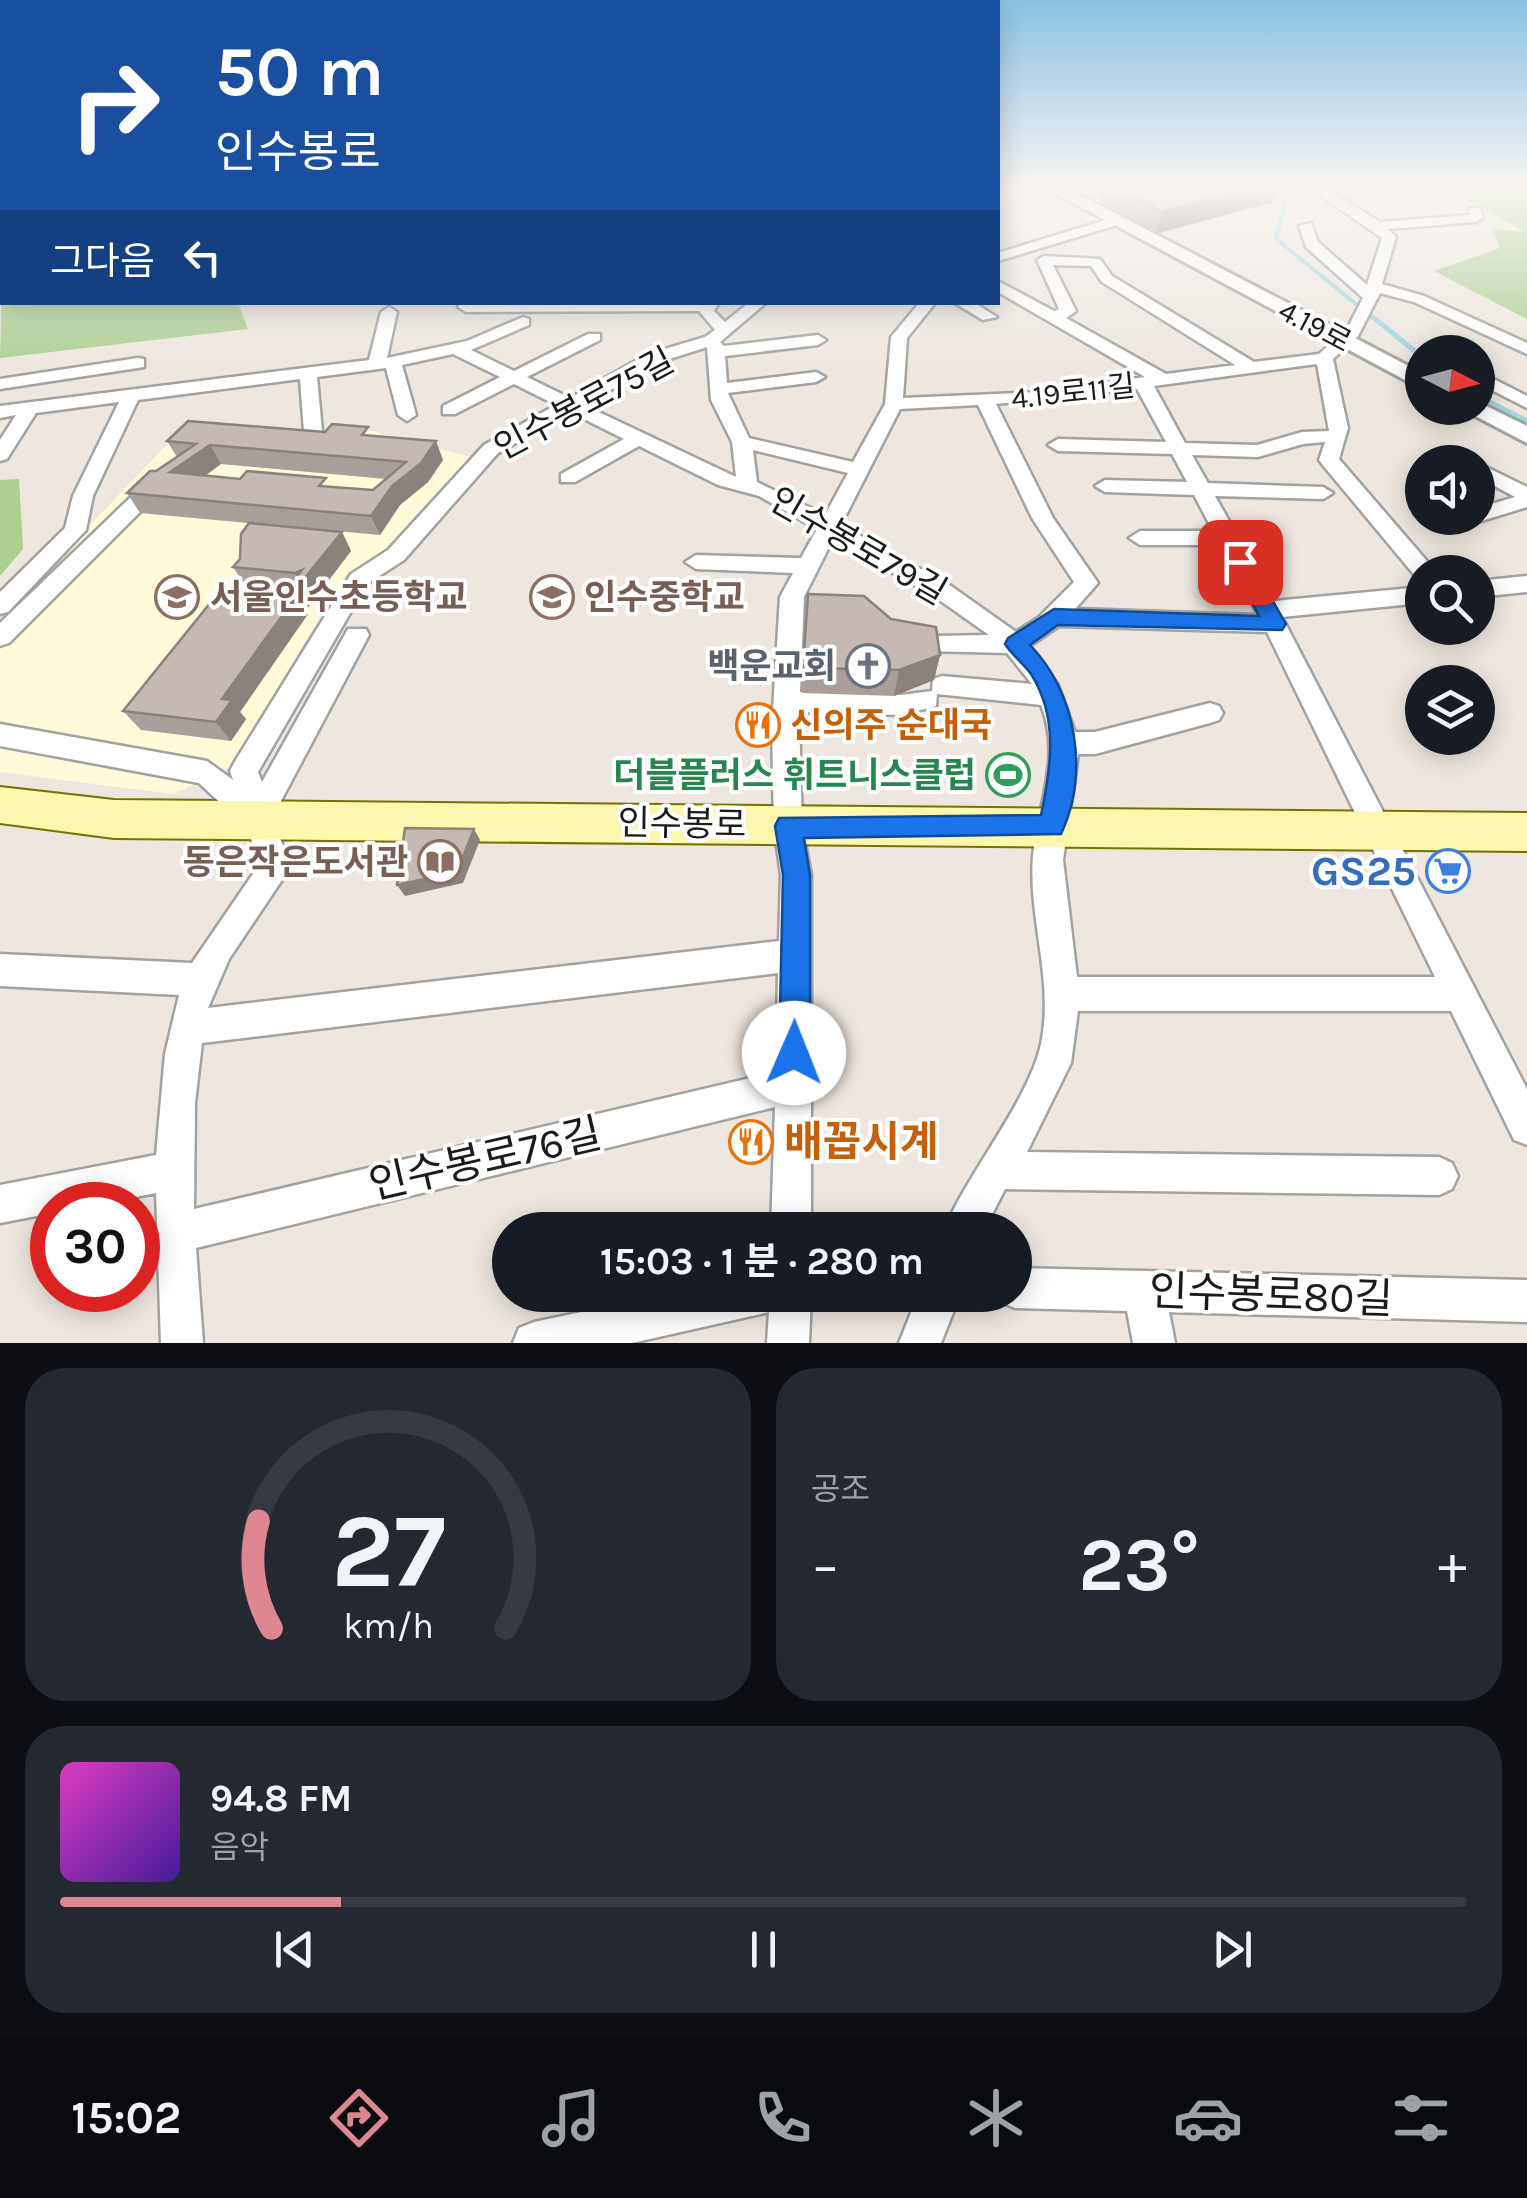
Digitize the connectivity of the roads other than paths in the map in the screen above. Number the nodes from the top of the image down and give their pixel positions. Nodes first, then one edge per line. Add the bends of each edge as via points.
1 (1027, 248) edge
2 (1164, 248) edge
3 (1317, 248) edge
4 (1385, 248) edge
5 (1000, 255) edge
6 (1000, 287) edge
7 (1373, 292) junction
8 (693, 305) edge
9 (706, 305) edge
10 (757, 305) edge
11 (926, 305) edge
12 (966, 305) edge
13 (389, 312) dead end
14 (988, 317) dead end
15 (1054, 317) junction
16 (523, 322) dead end
17 (462, 323) edge
18 (594, 337) dead end
19 (818, 340) dead end
20 (717, 341) junction
21 (1346, 343) junction
22 (1527, 349) edge
23 (1324, 358) junction
24 (138, 363) dead end
25 (385, 363) junction
26 (1250, 367) junction
27 (1405, 373) edge
28 (308, 375) junction
29 (514, 375) junction
30 (816, 377) dead end
31 (1155, 383) junction
32 (0, 384) edge
33 (1495, 385) edge
34 (720, 389) junction
35 (132, 393) junction
36 (984, 400) junction
37 (1527, 402) edge
38 (570, 403) junction
39 (894, 404) junction
40 (30, 408) junction
41 (449, 410) dead end
42 (0, 412) edge
43 (407, 415) dead end
44 (1495, 420) edge
45 (313, 431) edge
46 (1336, 436) junction
47 (1527, 436) edge
48 (640, 438) junction
49 (742, 442) junction
50 (1058, 445) dead end
51 (1181, 450) junction
52 (0, 455) edge
53 (861, 470) junction
54 (568, 478) dead end
55 (1495, 480) edge
56 (747, 483) junction
57 (1105, 486) dead end
58 (1202, 490) junction
59 (1322, 493) dead end
60 (142, 498) edge
61 (1527, 498) edge
62 (1495, 508) edge
63 (827, 526) junction
64 (1140, 538) dead end
65 (1228, 538) junction
66 (1410, 555) edge
67 (696, 562) dead end
68 (807, 566) junction
69 (1527, 584) edge
70 (1495, 587) edge
71 (1405, 597) edge
72 (0, 606) edge
73 (1054, 617) junction
74 (1271, 617) junction
75 (357, 635) dead end
76 (0, 637) edge
77 (1016, 644) junction
78 (935, 645) edge
79 (1052, 696) junction
80 (786, 702) junction
81 (1210, 713) dead end
82 (0, 735) edge
83 (1063, 743) junction
84 (3, 810) edge
85 (256, 819) junction
86 (788, 826) junction
87 (1052, 826) junction
88 (1378, 829) junction
89 (1527, 832) edge
90 (796, 955) junction
91 (0, 970) edge
92 (201, 980) junction
93 (1061, 994) junction
94 (1458, 994) junction
95 (189, 1027) junction
96 (794, 1085) junction
97 (1527, 1127) edge
98 (178, 1170) junction
99 (996, 1170) junction
100 (1439, 1176) dead end
101 (0, 1204) edge
102 (791, 1212) edge
103 (974, 1212) edge
104 (175, 1233) junction
105 (1032, 1289) edge
106 (1144, 1292) junction
107 (1527, 1302) edge
108 (679, 1312) edge
109 (789, 1312) edge
110 (932, 1312) edge
111 (182, 1343) edge
112 (534, 1343) edge
113 (788, 1343) edge
114 (920, 1343) edge
115 (1154, 1343) edge

1 - 5 street
2 - 21 street, 4.19로
3 - 7 street
4 - 7 street
6 - 15 street
7 - 21 street
7 - 22 street via 1419,299
8 - 17 street
9 - 20 street
10 - 20 street, 인수봉로75길
11 - 39 street via 899,337
12 - 14 street
13 - 25 street
15 - 26 street via 1068,312 1044,260 1095,262 1107,279
15 - 31 street
16 - 17 street
17 - 25 street
17 - 29 street, 인수봉로79길
18 - 29 street
19 - 20 street
20 - 34 street
20 - 38 street, 인수봉로75길 via 654,358
21 - 23 street, 4.19로11길
21 - 27 street, 4.19로
23 - 26 street, 4.19로11길
23 - 46 street
24 - 32 street
25 - 28 street
25 - 43 street
26 - 31 street, 4.19로11길
28 - 35 street
28 - 45 street
29 - 38 street, 인수봉로79길
29 - 41 street
30 - 34 street
31 - 36 street, 4.19로11길
31 - 51 street
33 - 37 street
34 - 49 street
35 - 40 street
35 - 72 street via 75,530
36 - 39 street, 4.19로11길
36 - 73 street via 1021,484 1087,583
38 - 48 street, 인수봉로79길
38 - 85 street, 인수봉로75길 via 491,449 396,555 359,579 244,771
39 - 53 street
40 - 42 street
40 - 52 street
44 - 47 street
46 - 51 street via 1258,451
46 - 66 street via 1329,460
48 - 54 street
48 - 56 street, 인수봉로79길 via 725,481
49 - 53 street
49 - 56 street
50 - 51 street
51 - 58 street
53 - 63 street
55 - 61 street
56 - 63 street, 인수봉로79길
57 - 58 street
58 - 59 street
58 - 65 street
60 - 76 street
61 - 62 street
63 - 68 street
63 - 77 street, 인수봉로79길 via 932,585
64 - 65 street
65 - 74 street
67 - 68 street
68 - 80 street via 792,597
69 - 70 street
71 - 74 street
73 - 74 street
73 - 77 street
74 - 88 street
75 - 85 street
77 - 78 street, 인수봉로79길
77 - 79 street, 인수봉로79길 via 1041,671
79 - 80 street via 935,692 901,705
79 - 83 street, 인수봉로79길
80 - 86 street
81 - 83 street via 1095,743
82 - 85 street via 207,773
83 - 87 street, 인수봉로79길
84 - 85 main road, 인수봉로 via 114,819
85 - 86 main road, 인수봉로
85 - 92 street via 274,868
86 - 87 main road, 인수봉로
86 - 90 street
87 - 88 main road, 인수봉로
87 - 93 street via 1048,869
88 - 89 main road, 인수봉로
88 - 94 street
90 - 95 street
90 - 96 street
91 - 92 street
92 - 95 street
93 - 94 street
93 - 99 street via 1054,1060
94 - 97 street
95 - 98 street
96 - 102 street
96 - 104 street, 인수봉로76길
98 - 101 street
98 - 104 street
99 - 100 street
99 - 103 street
104 - 111 street
105 - 106 street, 인수봉로80길
106 - 107 street, 인수봉로80길
106 - 115 street
108 - 112 street
109 - 113 street
110 - 114 street

